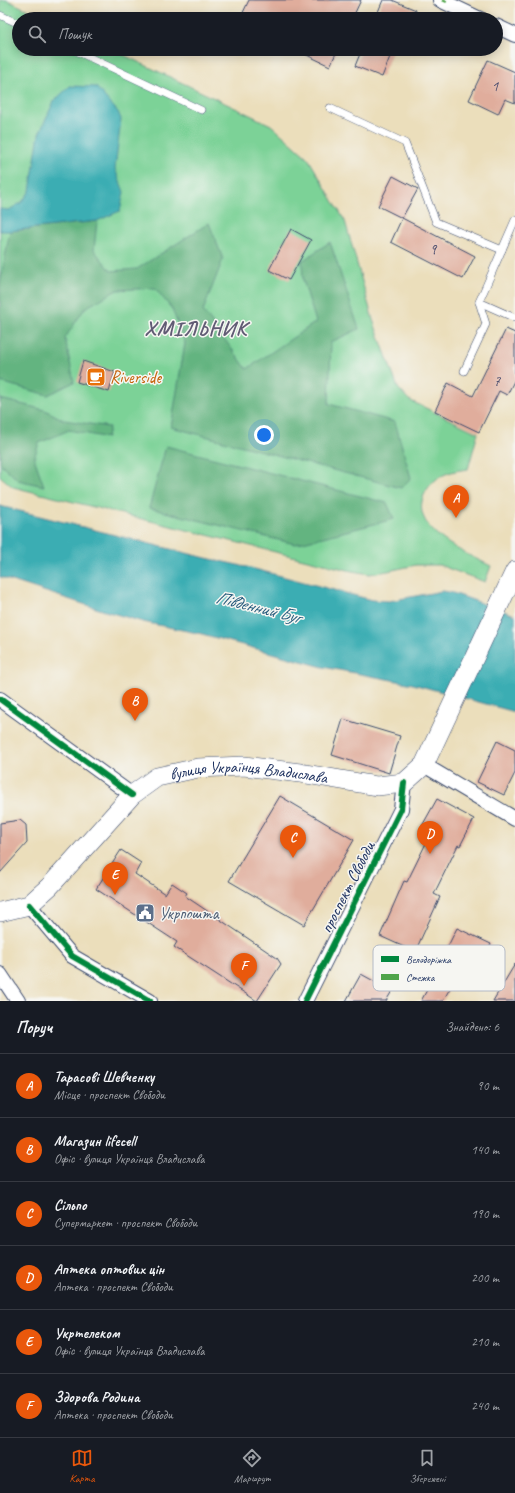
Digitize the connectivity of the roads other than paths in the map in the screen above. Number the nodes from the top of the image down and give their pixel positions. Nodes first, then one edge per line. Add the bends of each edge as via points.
1 (443, 1) edge
2 (466, 12) edge
3 (0, 15) edge
4 (12, 21) edge
5 (503, 29) edge
6 (515, 35) edge
7 (87, 56) edge
8 (330, 108) dead end
9 (201, 110) dead end
10 (515, 220) edge
11 (502, 250) junction
12 (479, 302) junction
13 (515, 318) edge
14 (464, 371) dead end
15 (515, 571) edge
16 (0, 699) edge
17 (424, 764) junction
18 (404, 783) junction
19 (132, 795) junction
20 (515, 819) edge
21 (29, 905) junction
22 (0, 912) edge
23 (0, 974) edge
24 (18, 1001) edge
25 (150, 1001) edge
26 (305, 1001) edge

1 - 2 street
3 - 4 lane
5 - 6 street
7 - 9 lane
8 - 11 lane via 405,143 436,222
10 - 11 lane
11 - 12 lane
12 - 13 lane
12 - 14 lane via 486,324
15 - 17 main road
16 - 19 street
17 - 18 main road
17 - 20 street
18 - 19 main road, вулиця Українця Владислава via 377,786 244,766 214,767 157,777
18 - 26 street, проспект Свободи via 402,809
19 - 21 main road, вулиця Українця Владислава via 50,886
21 - 22 main road, вулиця Українця Владислава
21 - 25 street via 72,956
23 - 24 street

